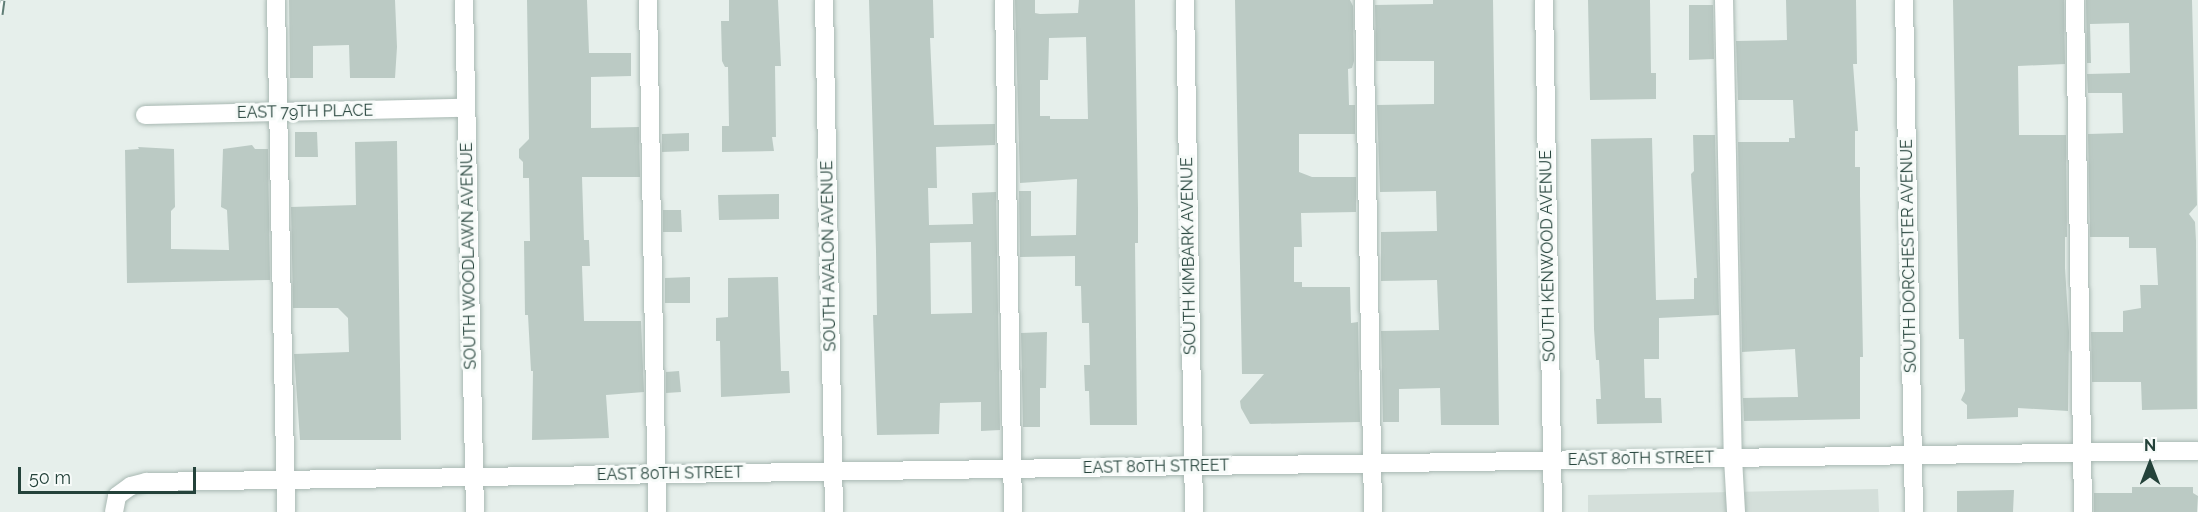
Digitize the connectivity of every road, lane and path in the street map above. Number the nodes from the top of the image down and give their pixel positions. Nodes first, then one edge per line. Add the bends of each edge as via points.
1 (276, 0) edge
2 (464, 0) edge
3 (648, 0) edge
4 (824, 0) edge
5 (1004, 0) edge
6 (1185, 0) edge
7 (1364, 0) edge
8 (1544, 0) edge
9 (1724, 0) edge
10 (1904, 0) edge
11 (2075, 0) edge
12 (465, 108) junction
13 (279, 112) junction
14 (145, 115) dead end
15 (2198, 451) edge
16 (2083, 453) junction
17 (1912, 456) junction
18 (1733, 458) junction
19 (1552, 461) junction
20 (1372, 463) junction
21 (1193, 466) junction
22 (1012, 469) junction
23 (834, 472) junction
24 (657, 474) junction
25 (475, 477) junction
26 (286, 480) junction
27 (115, 504) edge
28 (286, 512) edge
29 (475, 512) edge
30 (657, 512) edge
31 (834, 512) edge
32 (1013, 512) edge
33 (1194, 512) edge
34 (1373, 512) edge
35 (1553, 512) edge
36 (1736, 512) edge
37 (1914, 512) edge
38 (2083, 512) edge

1 - 13 street
2 - 12 street, SOUTH WOODLAWN AVENUE
3 - 24 street
4 - 23 street, SOUTH AVALON AVENUE
5 - 22 street
6 - 21 street, SOUTH KIMBARK AVENUE
7 - 20 street
8 - 19 street, SOUTH KENWOOD AVENUE
9 - 18 street
10 - 17 street, SOUTH DORCHESTER AVENUE
11 - 16 street
12 - 13 street, EAST 79TH PLACE
12 - 25 street, SOUTH WOODLAWN AVENUE
13 - 14 street, EAST 79TH PLACE
13 - 26 street
15 - 16 street, EAST 80TH STREET
16 - 17 street, EAST 80TH STREET
16 - 38 street
17 - 18 street, EAST 80TH STREET
17 - 37 street, SOUTH DORCHESTER AVENUE
18 - 19 street, EAST 80TH STREET
18 - 36 street
19 - 20 street, EAST 80TH STREET
19 - 35 street, SOUTH KENWOOD AVENUE
20 - 21 street, EAST 80TH STREET
20 - 34 street
21 - 22 street, EAST 80TH STREET
21 - 33 street, SOUTH KIMBARK AVENUE
22 - 23 street, EAST 80TH STREET
22 - 32 street
23 - 24 street, EAST 80TH STREET
23 - 31 street, SOUTH AVALON AVENUE
24 - 25 street, EAST 80TH STREET
24 - 30 street
25 - 26 street, EAST 80TH STREET
25 - 29 street, SOUTH WOODLAWN AVENUE
26 - 27 street, EAST 80TH STREET via 146,482 131,486
26 - 28 street

